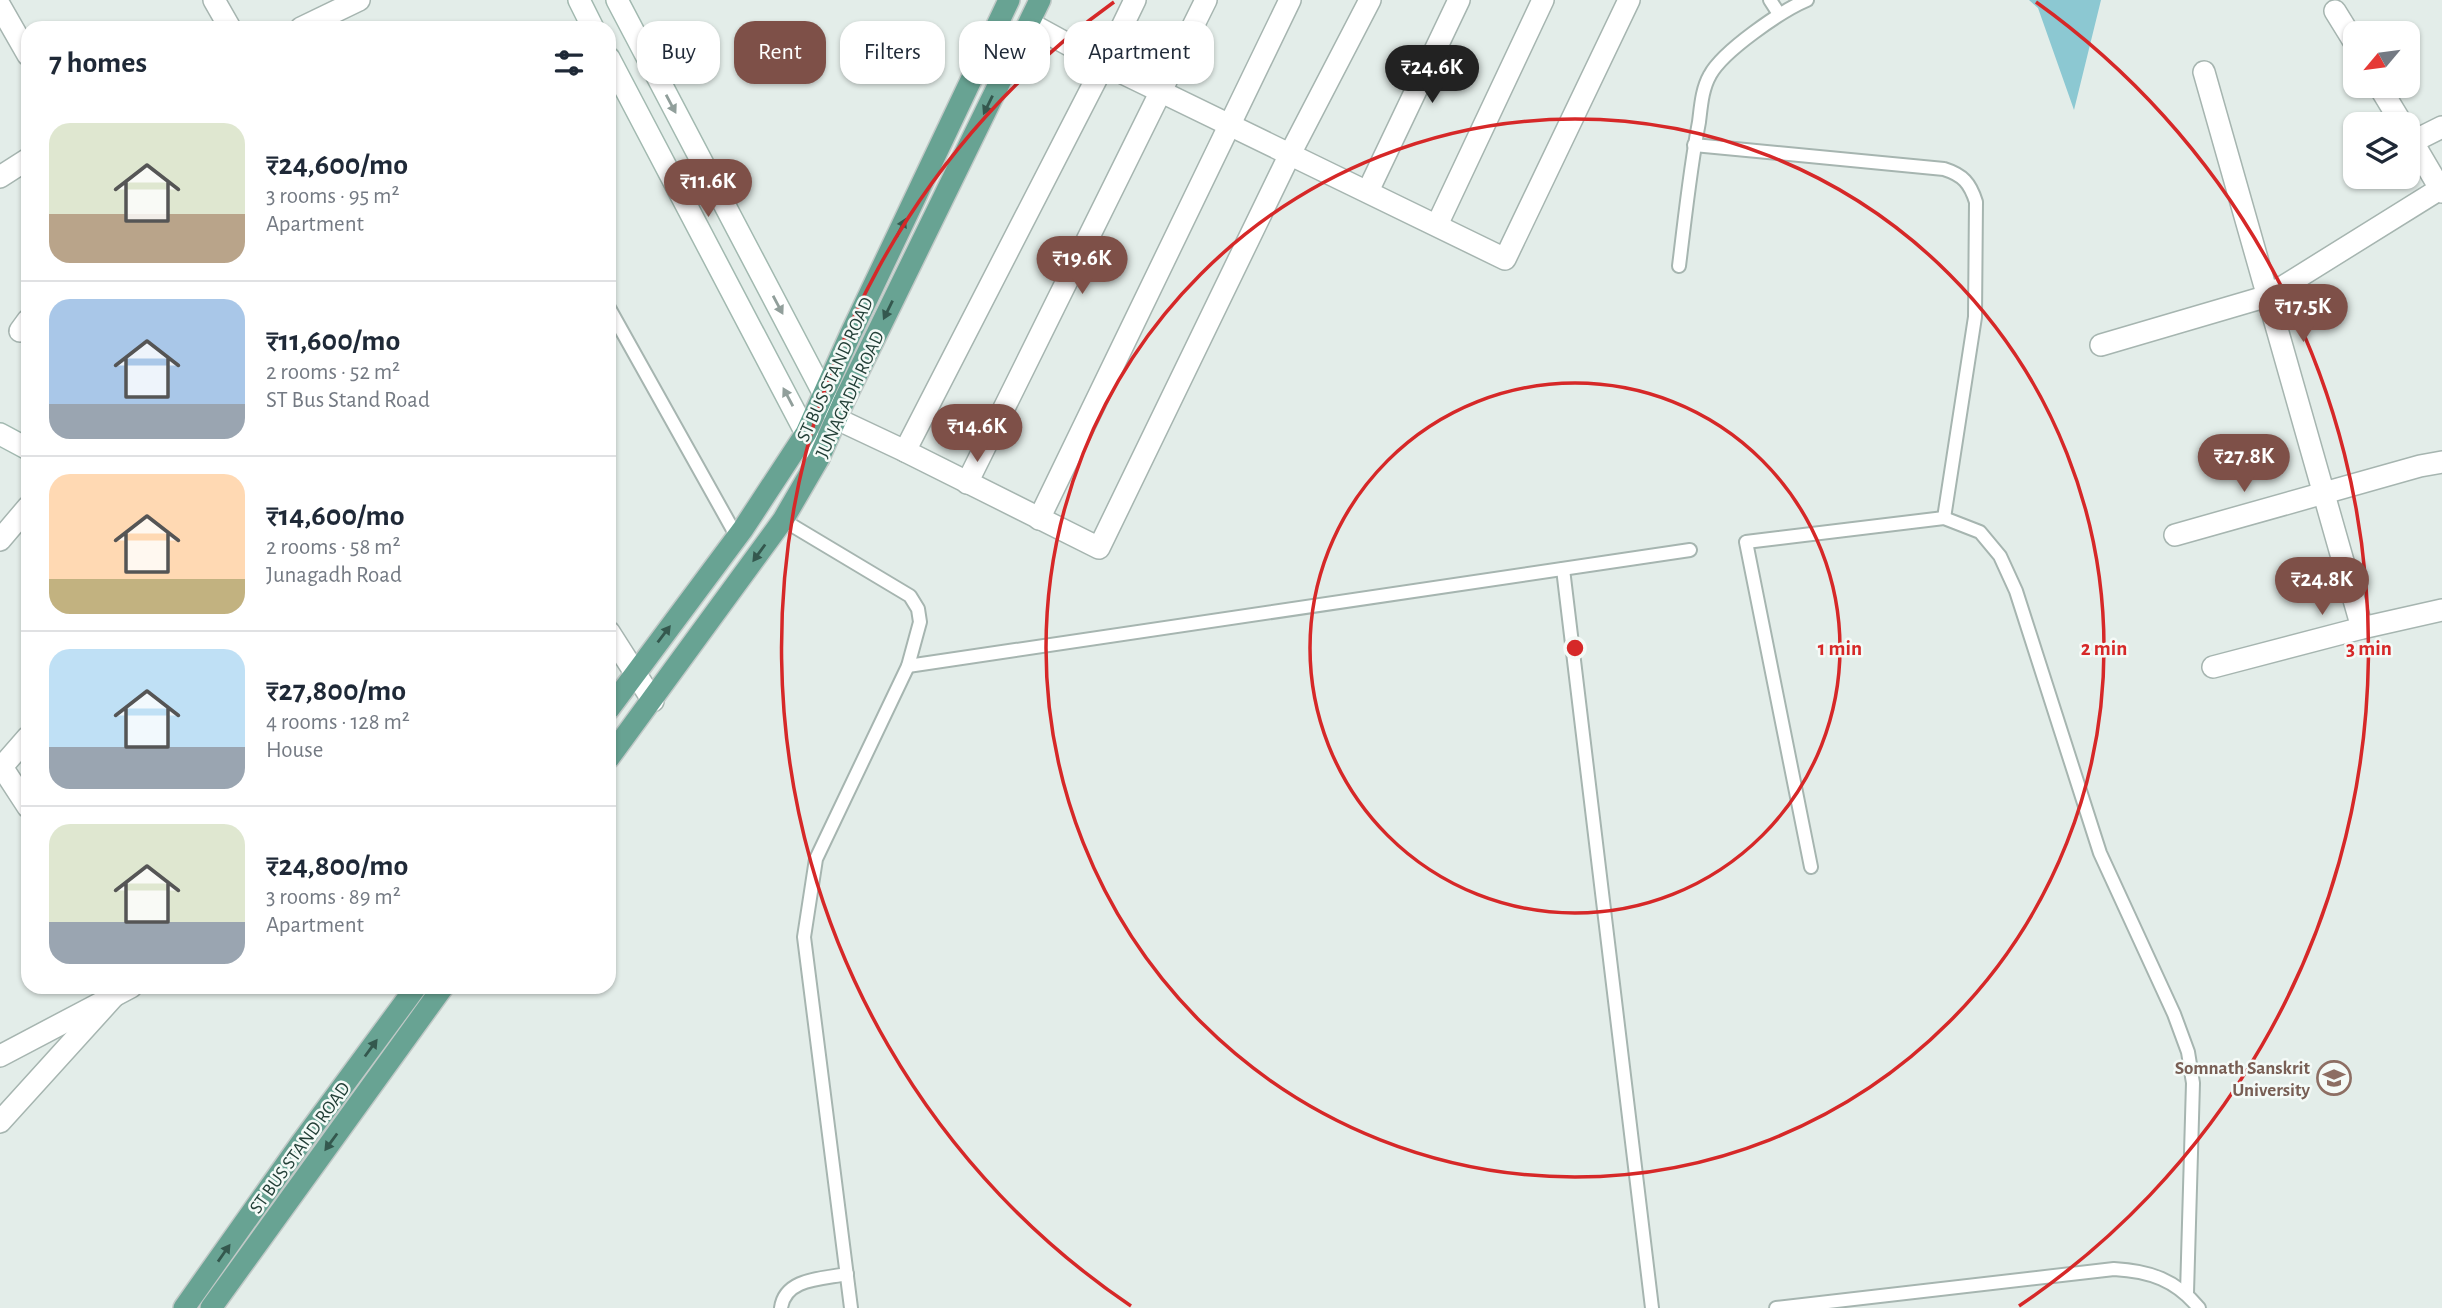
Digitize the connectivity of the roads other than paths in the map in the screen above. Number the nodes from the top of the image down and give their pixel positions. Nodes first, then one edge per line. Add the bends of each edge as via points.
1 (214, 0) edge
2 (359, 0) edge
3 (579, 0) edge
4 (617, 0) edge
5 (1010, 0) edge
6 (1040, 0) edge
7 (1135, 0) edge
8 (1206, 0) edge
9 (1290, 0) edge
10 (1370, 0) edge
11 (1459, 0) edge
12 (1543, 0) edge
13 (1629, 0) edge
14 (1770, 0) edge
15 (1807, 0) edge
16 (0, 6) edge
17 (2335, 11) dead end
18 (1779, 14) junction
19 (226, 21) edge
20 (316, 21) edge
21 (590, 21) edge
22 (1030, 21) edge
23 (1125, 21) edge
24 (2343, 24) edge
25 (21, 43) edge
26 (616, 71) edge
27 (2204, 72) dead end
28 (999, 84) edge
29 (1094, 84) edge
30 (1145, 84) edge
31 (1160, 91) junction
32 (1229, 125) junction
33 (2442, 127) edge
34 (2420, 131) edge
35 (1694, 145) junction
36 (2420, 154) edge
37 (1289, 156) junction
38 (21, 164) edge
39 (0, 177) edge
40 (2441, 190) edge
41 (1368, 191) junction
42 (1437, 225) junction
43 (1679, 266) dead end
44 (2268, 296) junction
45 (616, 321) edge
46 (2101, 345) dead end
47 (825, 394) junction
48 (836, 419) junction
49 (806, 433) junction
50 (0, 434) edge
51 (21, 445) edge
52 (905, 451) junction
53 (819, 458) junction
54 (2442, 462) edge
55 (967, 482) junction
56 (2324, 494) junction
57 (21, 515) edge
58 (1944, 518) junction
59 (1039, 519) junction
60 (783, 520) junction
61 (2175, 535) dead end
62 (737, 537) junction
63 (0, 540) edge
64 (1690, 550) dead end
65 (1563, 569) junction
66 (2442, 610) edge
67 (2362, 628) junction
68 (616, 643) edge
69 (908, 666) junction
70 (2213, 667) dead end
71 (635, 673) junction
72 (616, 699) edge
73 (653, 701) junction
74 (21, 745) edge
75 (616, 749) edge
76 (1, 768) edge
77 (21, 797) edge
78 (1811, 867) dead end
79 (117, 994) edge
80 (120, 994) edge
81 (411, 994) edge
82 (438, 994) edge
83 (0, 1056) edge
84 (0, 1122) edge
85 (847, 1274) junction
86 (2186, 1293) junction
87 (184, 1308) edge
88 (211, 1308) edge
89 (781, 1308) edge
90 (852, 1308) edge
91 (1652, 1308) edge
92 (1776, 1308) edge
93 (2199, 1308) edge

1 - 19 street
2 - 20 street
3 - 21 street
4 -> 47 street
47 -> 5 main road, ST BUS STAND ROAD
6 - 22 main road, JUNAGADH ROAD
7 - 23 street
8 - 31 street
9 - 32 street
10 - 37 street
11 - 41 street
12 - 42 street
13 - 42 street via 1505,259
14 - 18 lane
15 - 18 lane
16 - 25 street
17 - 24 street
18 - 35 lane via 1711,73
49 -> 26 street
27 - 44 street
28 -> 48 main road, JUNAGADH ROAD
29 - 52 street
30 - 31 street
31 - 32 street
31 - 55 street
32 - 37 street
32 - 59 street
33 - 34 street
35 - 43 lane
35 - 58 lane via 1944,169 1958,173 1971,186 1976,202 1975,317
36 - 40 street
37 - 41 street
37 - 59 street via 1098,548
38 - 39 street
40 - 44 street
41 - 42 street
44 - 46 street
44 - 56 street
45 - 62 lane
47 - 48 street
47 - 49 main road, ST BUS STAND ROAD
48 - 52 street
48 - 53 main road, JUNAGADH ROAD
49 - 53 street
49 - 62 main road, ST BUS STAND ROAD
50 - 51 street
52 - 55 street
53 - 60 main road, JUNAGADH ROAD
54 - 56 street
55 - 59 street
56 - 61 street
56 - 67 street
57 - 63 street
58 - 78 lane via 1746,542
58 - 86 lane via 1980,532 2000,556 2016,590 2100,853 2188,1052 2193,1083
60 - 69 lane via 910,596 920,622
60 -> 73 main road, JUNAGADH ROAD
71 -> 62 main road, ST BUS STAND ROAD
64 - 65 lane
65 - 69 lane
65 - 91 lane
66 - 67 street
67 - 70 street
68 - 71 street
69 - 85 lane via 816,859 804,937
71 - 72 main road, ST BUS STAND ROAD
71 - 73 street
73 - 75 main road, JUNAGADH ROAD
74 - 76 street
76 - 77 street
79 - 83 street
80 - 84 street
87 -> 81 main road, ST BUS STAND ROAD
82 -> 88 main road
85 - 89 lane via 798,1283 786,1291
85 - 90 lane
86 - 92 lane via 2138,1270 2113,1269
86 - 93 lane

